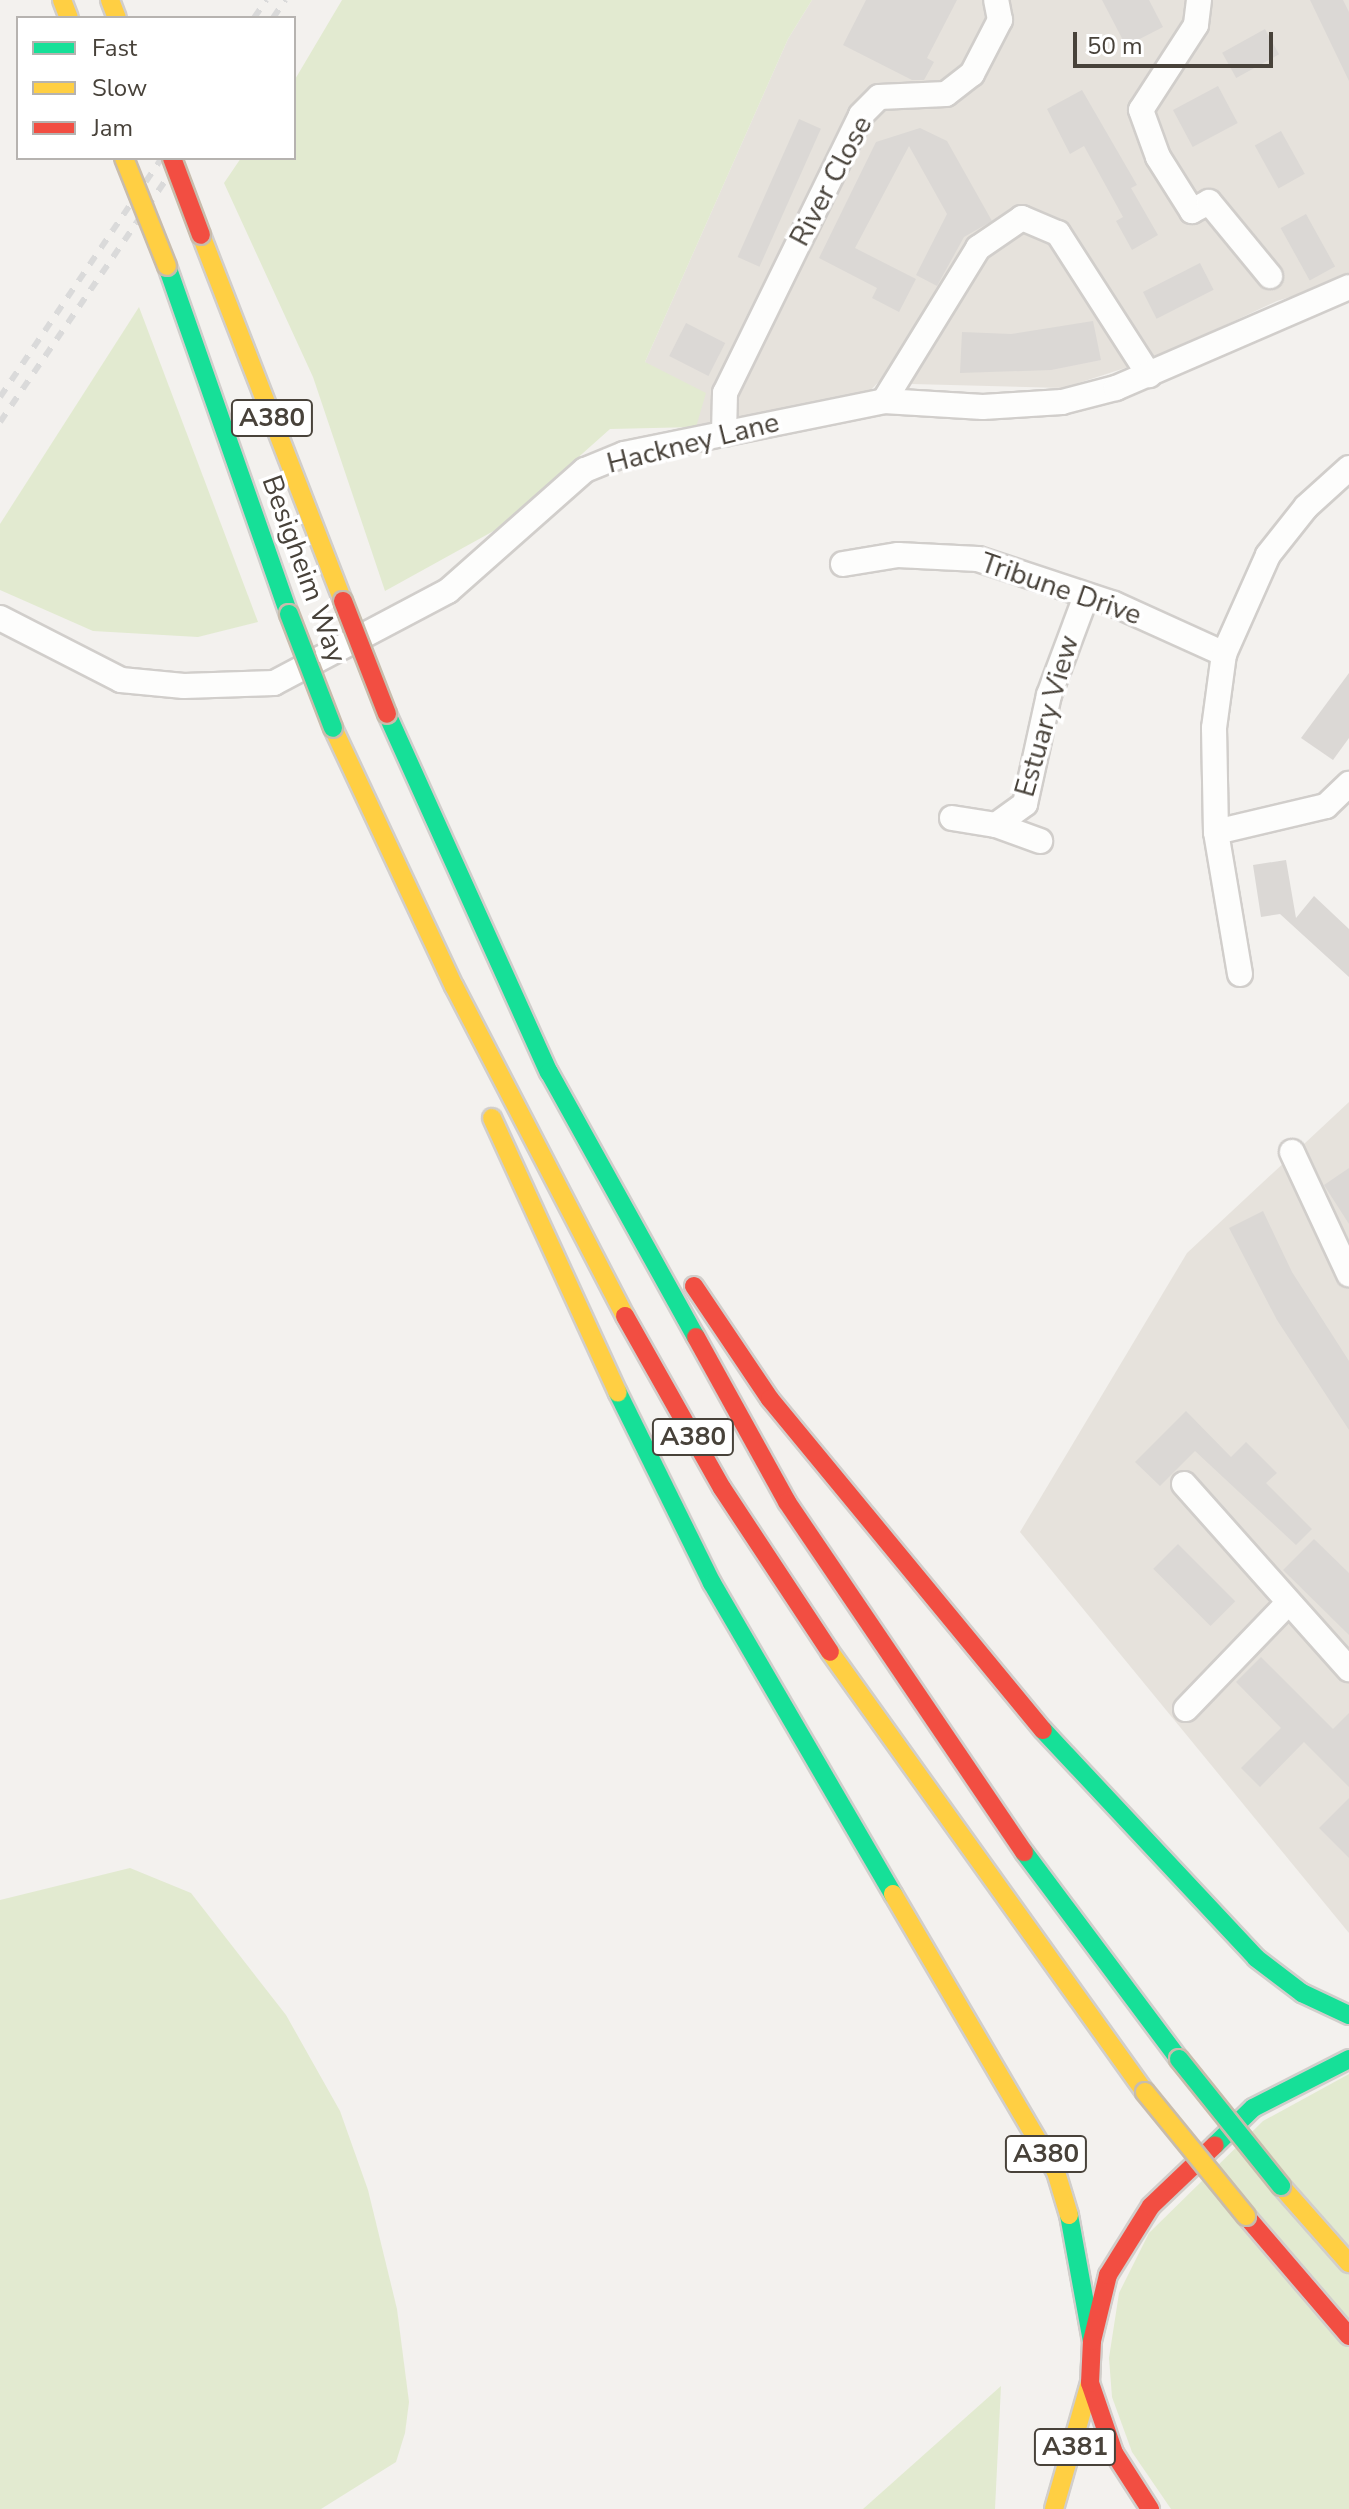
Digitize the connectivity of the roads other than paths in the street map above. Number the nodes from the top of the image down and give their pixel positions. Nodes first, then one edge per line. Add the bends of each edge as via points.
1 (996, 0) edge
2 (1199, 0) edge
3 (125, 160) edge
4 (173, 160) edge
5 (1270, 276) dead end
6 (1349, 287) edge
7 (1149, 375) junction
8 (884, 401) junction
9 (724, 434) junction
10 (1349, 468) edge
11 (843, 564) dead end
12 (1086, 596) junction
13 (0, 618) edge
14 (1224, 654) junction
15 (1349, 784) edge
16 (952, 818) dead end
17 (996, 825) junction
18 (1216, 832) junction
19 (1040, 841) dead end
20 (1240, 974) dead end
21 (454, 986) junction
22 (549, 1072) junction
23 (1292, 1152) dead end
24 (665, 1238) dead end
25 (681, 1263) dead end
26 (1349, 1274) edge
27 (1184, 1484) dead end
28 (1286, 1605) junction
29 (1349, 1669) edge
30 (1186, 1709) dead end
31 (1349, 2015) edge
32 (1349, 2059) edge
33 (1349, 2263) edge
34 (1349, 2336) edge
35 (1092, 2341) junction
36 (1090, 2383) junction
37 (1054, 2509) edge
38 (1150, 2509) edge

1 - 9 street, River Close via 1000,20 972,74 946,94 879,97 861,115 725,393
2 - 5 street via 1196,25 1141,110 1158,157 1192,211 1209,202
3 - 21 main road, Besigheim Way / A380, bridge via 333,728
4 - 22 main road, Besigheim Way / A380, bridge via 387,714
6 - 7 street, Hackney Lane
7 - 8 street, Hackney Lane via 1062,402 983,407
7 - 8 street via 1058,233 1022,218 978,248
8 - 9 street, Hackney Lane
9 - 13 street, Hackney Lane via 624,454 585,470 448,591 274,683 184,686 121,680
10 - 14 street via 1306,507 1268,555
11 - 12 street, Tribune Drive via 898,555 953,556 1004,565
12 - 14 street, Tribune Drive
12 - 17 street, Estuary View via 1049,695 1025,804
14 - 18 street via 1214,728
15 - 18 street via 1326,806
16 - 17 street, Estuary View
17 - 19 street, Estuary View
18 - 20 street
21 - 34 main road, A380, bridge via 607,1284 722,1488 906,1766 1145,2092
21 - 35 main road, A380 via 484,1090 574,1305 712,1583 1056,2172 1076,2241
22 - 24 main road, A380
22 - 33 main road, A380, bridge via 803,1527 1019,1846 1179,2059
23 - 26 street
25 - 31 main road, A380 via 770,1399 1011,1695 1256,1958 1302,1993
27 - 28 street
28 - 29 street
28 - 30 street
32 - 35 main road via 1253,2108 1151,2206 1108,2275
35 - 36 main road
36 - 37 main road, A381 via 1072,2463
36 - 38 main road via 1114,2453

